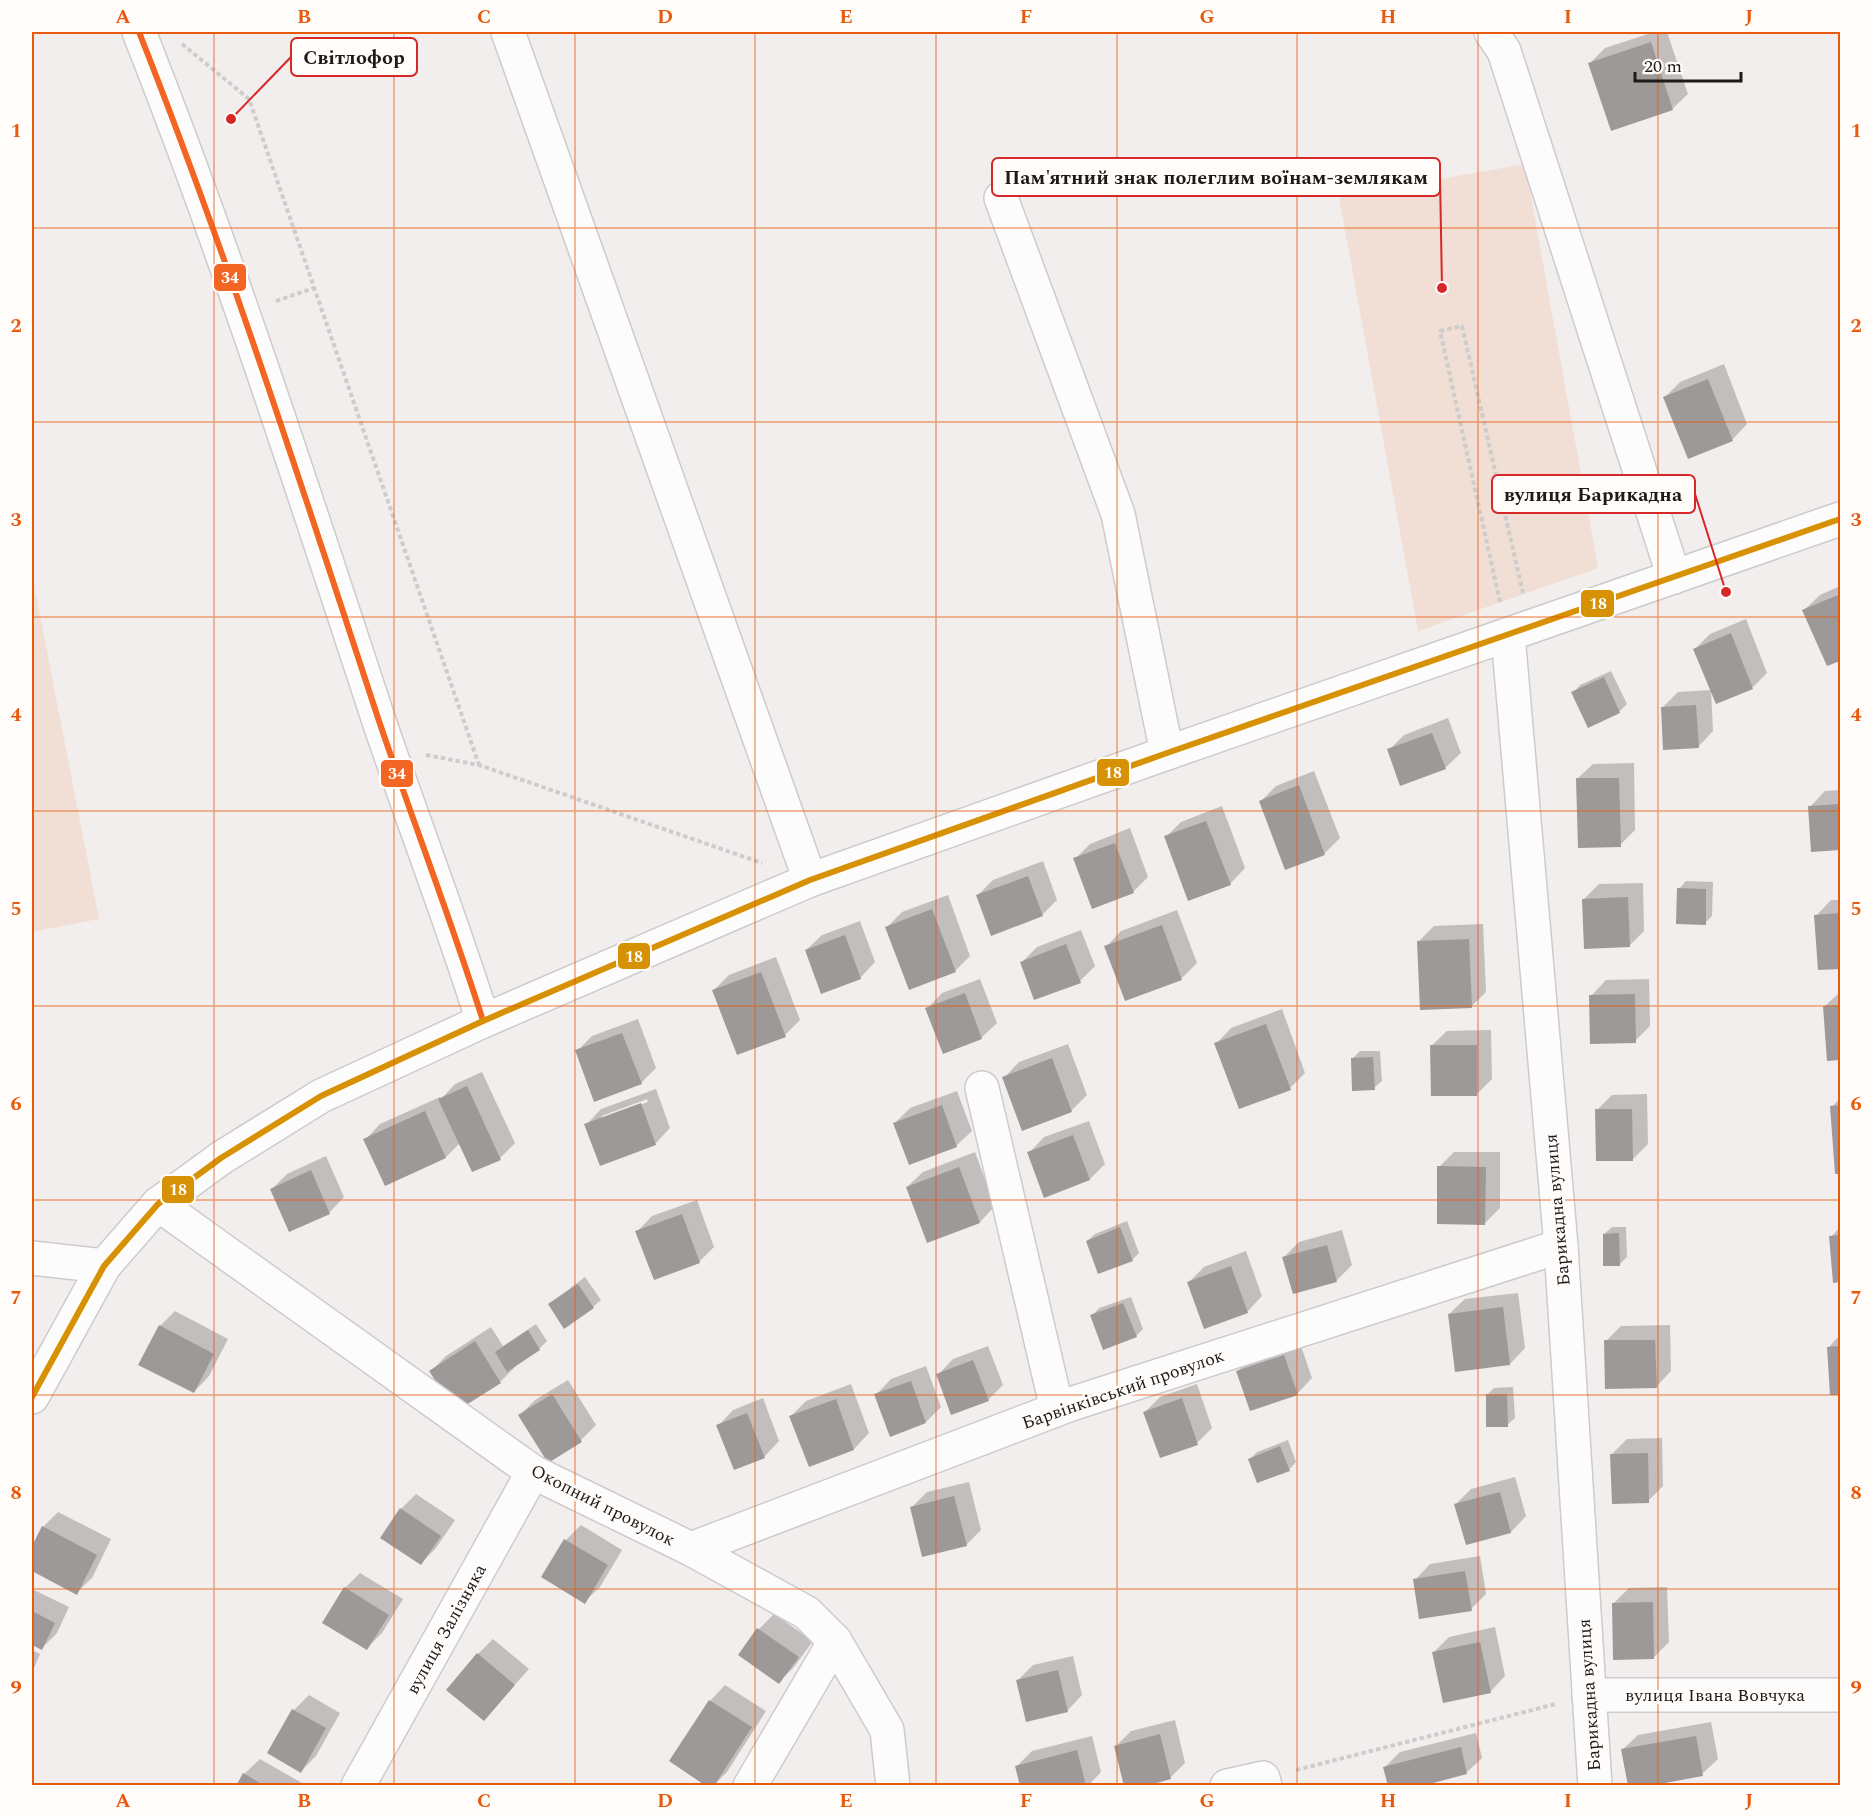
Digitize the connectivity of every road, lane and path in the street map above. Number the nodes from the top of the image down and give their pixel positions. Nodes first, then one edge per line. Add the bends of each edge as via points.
1 (139, 32) edge
2 (508, 32) edge
3 (1491, 32) edge
4 (177, 39) dead end
5 (1000, 198) dead end
6 (314, 288) junction
7 (244, 312) junction
8 (1840, 519) edge
9 (1674, 577) junction
10 (1519, 631) junction
11 (388, 747) junction
12 (1167, 753) junction
13 (479, 765) junction
14 (810, 879) junction
15 (483, 1021) junction
16 (982, 1088) dead end
17 (158, 1204) junction
18 (1561, 1246) junction
19 (32, 1258) edge
20 (104, 1266) junction
21 (32, 1397) edge
22 (1057, 1409) junction
23 (533, 1472) junction
24 (691, 1549) junction
25 (835, 1641) junction
26 (1589, 1695) junction
27 (1840, 1695) edge
28 (1264, 1782) edge
29 (358, 1785) edge
30 (750, 1785) edge
31 (893, 1785) edge
32 (1227, 1785) edge
33 (1595, 1785) edge

1 - 7 street
2 - 14 street
3 - 9 street via 1504,51
4 - 6 path via 249,99
5 - 12 street via 1118,514
6 - 7 path
6 - 13 path
7 - 11 street
8 - 9 street
9 - 10 street
10 - 10 path via 1440,331 1462,326
10 - 12 street
10 - 18 street, Барикадна вулиця
11 - 13 path
11 - 15 street
12 - 14 street
13 - 14 path
14 - 15 street
15 - 17 street via 321,1096 221,1158
16 - 22 street
17 - 20 street
17 - 23 street, Окопний провулок
18 - 22 street, Барвінківський провулок
18 - 26 street, Барикадна вулиця
19 - 20 street
20 - 21 street
22 - 24 street, Барвінківський провулок
23 - 24 street, Окопний провулок
23 - 29 street, вулиця Залізняка
24 - 25 street, Окопний провулок via 807,1613
25 - 30 street
25 - 31 street, Окопний провулок via 887,1730
26 - 27 street, вулиця Івана Вовчука
26 - 28 path
26 - 33 street, Барикадна вулиця
28 - 32 street

